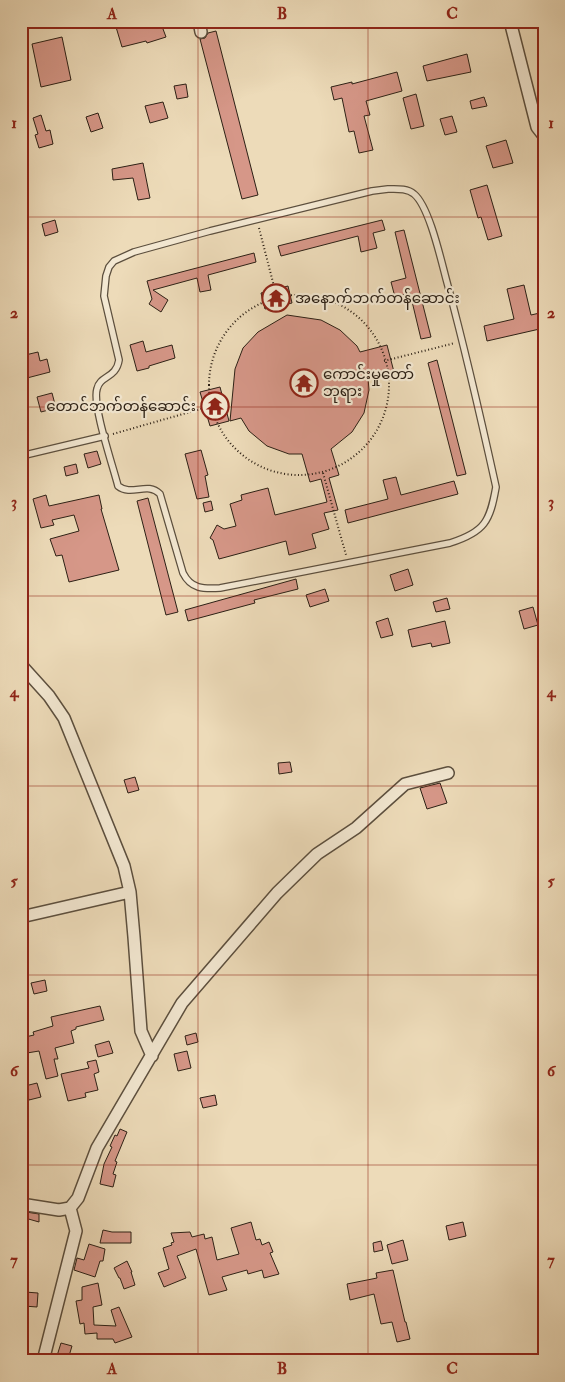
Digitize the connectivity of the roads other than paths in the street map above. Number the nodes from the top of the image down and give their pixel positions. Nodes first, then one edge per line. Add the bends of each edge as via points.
1 (510, 21) edge
2 (544, 136) edge
3 (105, 436) junction
4 (21, 456) edge
5 (21, 665) edge
6 (448, 773) dead end
7 (130, 892) junction
8 (21, 917) edge
9 (152, 1056) junction
10 (21, 1204) edge
11 (70, 1208) junction
12 (44, 1361) edge

1 - 2 street via 537,127
3 - 3 lane via 95,394 100,382 113,374 119,360 104,296 106,276 114,261 134,252 256,220 372,192 403,189 421,202 434,234 463,341 496,486 488,521 467,538 220,588 197,588 183,573 160,494 151,488 127,490 118,486
3 - 4 lane
5 - 7 street via 64,718 124,866
6 - 9 street via 405,784 356,828 317,854 277,893 182,1003
7 - 8 street
7 - 9 street via 141,1030
9 - 11 street via 97,1148 78,1198
10 - 11 street via 59,1210
11 - 12 street via 76,1231

